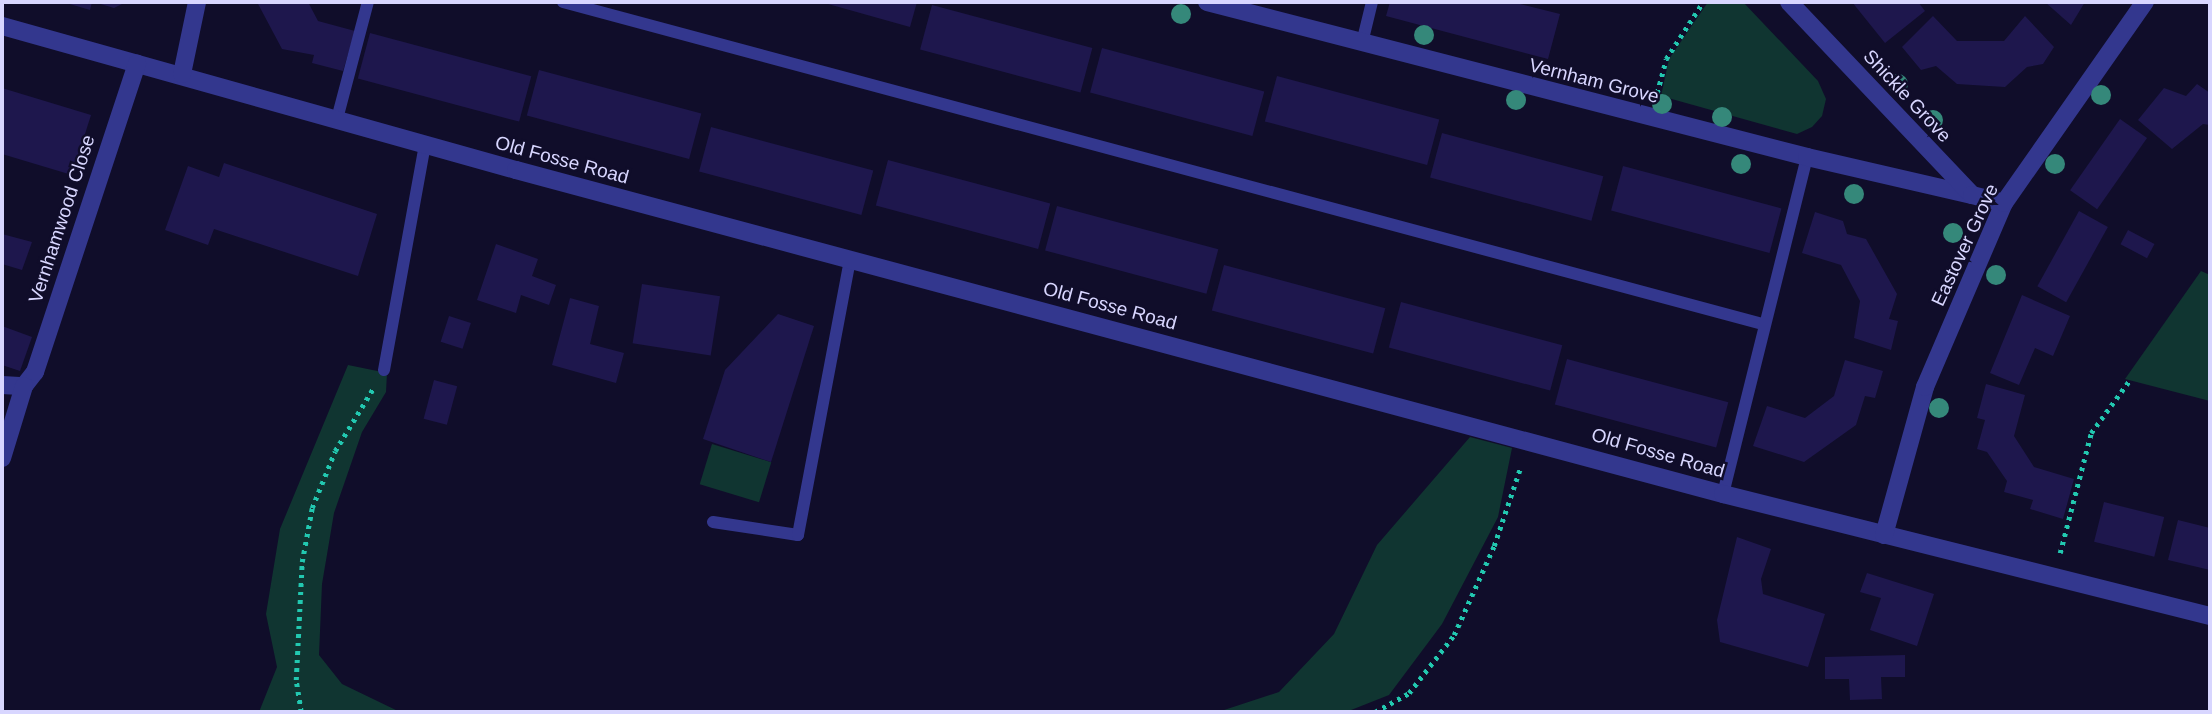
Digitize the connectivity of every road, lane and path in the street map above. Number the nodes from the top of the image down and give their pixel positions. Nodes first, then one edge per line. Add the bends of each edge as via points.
1 (197, 2) edge
2 (369, 2) edge
3 (563, 2) edge
4 (1207, 2) edge
5 (1372, 2) edge
6 (1703, 2) edge
7 (1789, 2) edge
8 (2145, 2) edge
9 (2, 26) edge
10 (1362, 43) junction
11 (137, 62) junction
12 (182, 75) junction
13 (1650, 117) junction
14 (337, 118) junction
15 (425, 144) junction
16 (1807, 157) junction
17 (1972, 195) junction
18 (2004, 203) junction
19 (850, 259) junction
20 (1762, 324) junction
21 (384, 370) joint
22 (2129, 381) dead end
23 (2, 385) edge
24 (24, 386) junction
25 (1530, 439) junction
26 (2, 458) edge
27 (1723, 494) junction
28 (713, 522) dead end
29 (1884, 535) junction
30 (2053, 578) junction
31 (2210, 616) edge
32 (300, 712) edge
33 (1375, 712) edge

1 - 12 street
2 - 14 lane
3 - 20 lane
4 - 10 street, Vernham Grove
5 - 10 lane
6 - 13 path via 1666,59
7 - 17 street, Shickle Grove
8 - 18 street, Eastover Grove
9 - 11 street, Old Fosse Road
10 - 13 street, Vernham Grove
11 - 12 street, Old Fosse Road
11 - 24 street, Vernhamwood Close via 34,372
12 - 14 street, Old Fosse Road
13 - 16 street, Vernham Grove
14 - 15 street, Old Fosse Road
15 - 19 street, Old Fosse Road
15 - 21 lane
16 - 17 street, Vernham Grove
16 - 20 lane
17 - 18 street
18 - 29 street, Eastover Grove via 1925,387
19 - 25 street, Old Fosse Road
19 - 28 lane via 798,536
20 - 27 lane
21 - 32 path via 335,451 312,508 302,562 296,680
22 - 30 path via 2091,433
23 - 24 street
24 - 26 street, Vernhamwood Close
25 - 27 street, Old Fosse Road
25 - 33 path via 1494,546 1454,635 1409,693
27 - 29 street, Old Fosse Road
29 - 30 street, Old Fosse Road
30 - 31 street, Old Fosse Road

